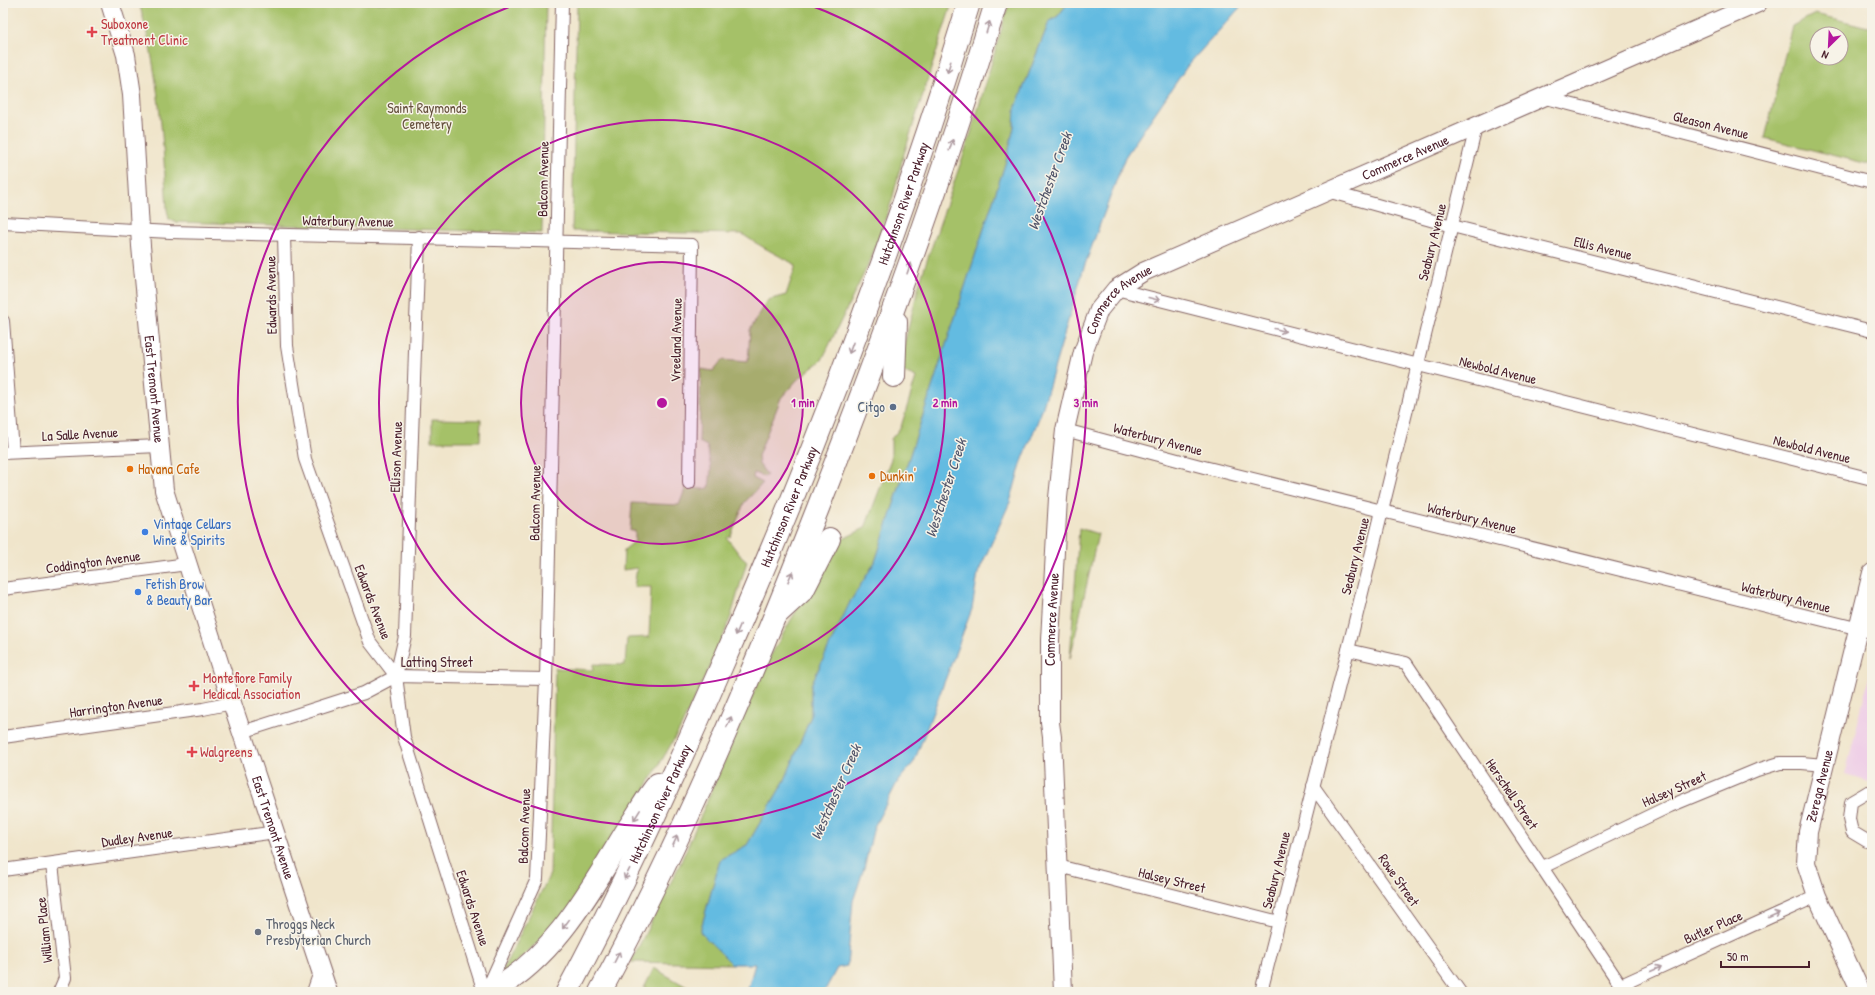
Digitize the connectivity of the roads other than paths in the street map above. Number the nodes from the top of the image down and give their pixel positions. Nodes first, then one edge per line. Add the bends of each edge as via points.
1 (110, 3) edge
2 (562, 3) edge
3 (962, 3) edge
4 (969, 3) edge
5 (996, 3) edge
6 (1758, 3) edge
7 (955, 47) junction
8 (1542, 97) junction
9 (1476, 127) junction
10 (1872, 182) edge
11 (1327, 191) junction
12 (3, 223) edge
13 (1452, 226) junction
14 (140, 230) junction
15 (284, 235) junction
16 (419, 237) junction
17 (556, 241) junction
18 (692, 245) joint
19 (886, 255) junction
20 (1116, 289) junction
21 (896, 305) junction
22 (3, 321) edge
23 (1872, 331) edge
24 (1417, 364) junction
25 (829, 365) dead end
26 (894, 376) dead end
27 (1066, 430) junction
28 (159, 446) junction
29 (8, 453) edge
30 (1872, 479) edge
31 (690, 483) dead end
32 (1381, 511) junction
33 (829, 539) dead end
34 (758, 547) dead end
35 (187, 564) junction
36 (1872, 573) edge
37 (3, 589) edge
38 (753, 594) junction
39 (774, 617) junction
40 (1865, 631) edge
41 (1348, 650) junction
42 (396, 676) junction
43 (546, 679) junction
44 (232, 703) junction
45 (242, 732) junction
46 (3, 737) edge
47 (685, 750) junction
48 (1824, 765) junction
49 (1313, 786) junction
50 (1872, 794) edge
51 (276, 832) junction
52 (1872, 841) edge
53 (52, 864) junction
54 (1058, 866) junction
55 (1543, 867) junction
56 (3, 870) edge
57 (1817, 896) junction
58 (1279, 922) junction
59 (475, 963) junction
60 (496, 967) junction
61 (321, 969) junction
62 (1623, 988) edge
63 (59, 992) edge
64 (313, 992) edge
65 (328, 992) edge
66 (485, 992) edge
67 (490, 992) edge
68 (567, 992) edge
69 (600, 992) edge
70 (1063, 992) edge
71 (1261, 992) edge
72 (1460, 992) edge
73 (1861, 992) edge

1 - 14 main road, East Tremont Avenue via 124,45 130,75
2 - 17 street, Balcom Avenue
3 - 7 highway
4 - 7 highway, Hutchinson River Parkway
21 -> 5 highway, Hutchinson River Parkway
6 - 8 main road, Commerce Avenue
7 -> 19 highway, Hutchinson River Parkway
8 - 9 main road, Commerce Avenue
8 - 10 street, Gleason Avenue
9 - 11 main road, Commerce Avenue
9 - 13 street, Seabury Avenue
11 - 13 street, Ellis Avenue
11 - 20 main road, Commerce Avenue via 1143,272
12 - 14 street, Waterbury Avenue
13 - 23 street, Ellis Avenue
13 - 24 street, Seabury Avenue
14 - 15 street, Waterbury Avenue
14 - 28 main road, East Tremont Avenue
15 - 16 street, Waterbury Avenue
15 - 42 street, Edwards Avenue via 287,346 305,459 370,642
16 - 17 street, Waterbury Avenue
16 - 42 street, Ellison Avenue via 405,636
17 - 18 street, Waterbury Avenue
17 - 43 street, Balcom Avenue
18 - 31 street, Vreeland Avenue
19 - 25 highway via 847,320
19 -> 38 highway, Hutchinson River Parkway via 828,412
20 -> 24 street, Newbold Avenue
20 - 27 main road, Commerce Avenue via 1099,310 1083,352
21 - 26 highway
39 -> 21 highway, Hutchinson River Parkway
22 - 29 street
24 - 30 street, Newbold Avenue
24 - 32 street, Seabury Avenue
27 - 32 street, Waterbury Avenue
27 - 54 main road, Commerce Avenue via 1058,498 1050,640 1050,724
28 - 29 street, La Salle Avenue
28 - 35 main road, East Tremont Avenue via 165,494
32 - 40 street, Waterbury Avenue
32 - 41 street, Seabury Avenue
33 - 39 highway via 803,590
34 - 38 highway
35 - 37 street, Coddington Avenue
35 - 44 main road, East Tremont Avenue
36 - 40 main road, Zerega Avenue
38 -> 47 highway, Hutchinson River Parkway
69 -> 39 highway, Hutchinson River Parkway via 675,841
40 - 48 main road, Zerega Avenue
41 - 49 street, Seabury Avenue
41 - 55 street, Herschell Street via 1406,663
42 - 43 street, Latting Street
42 - 45 street, Latting Street via 364,693
42 - 59 street, Edwards Avenue via 404,737
43 - 60 street, Balcom Avenue via 537,879
44 - 45 main road, East Tremont Avenue
44 - 46 street, Harrington Avenue
45 - 51 main road, East Tremont Avenue
47 -> 67 highway via 653,790 560,932 527,967
47 -> 68 highway, Hutchinson River Parkway via 633,862
48 - 55 street, Halsey Street via 1780,763 1757,770 1670,806
48 - 57 main road, Zerega Avenue via 1808,832 1806,863
49 - 58 street, Seabury Avenue
49 - 72 street, Rowe Street
50 - 52 street via 1868,792 1851,802 1849,819 1852,832 1867,841
51 - 53 street, Dudley Avenue
51 - 61 main road, East Tremont Avenue
53 - 56 street, Dudley Avenue
53 - 63 street, William Place via 65,978
54 - 58 street, Halsey Street
54 - 70 main road, Commerce Avenue
55 - 62 street, Herschell Street
62 -> 57 street, Butler Place
57 - 73 main road, Zerega Avenue
58 - 71 street, Seabury Avenue
59 - 60 street
59 - 66 street, Edwards Avenue
60 - 66 street, Balcom Avenue
61 - 64 street
61 - 65 main road, East Tremont Avenue

